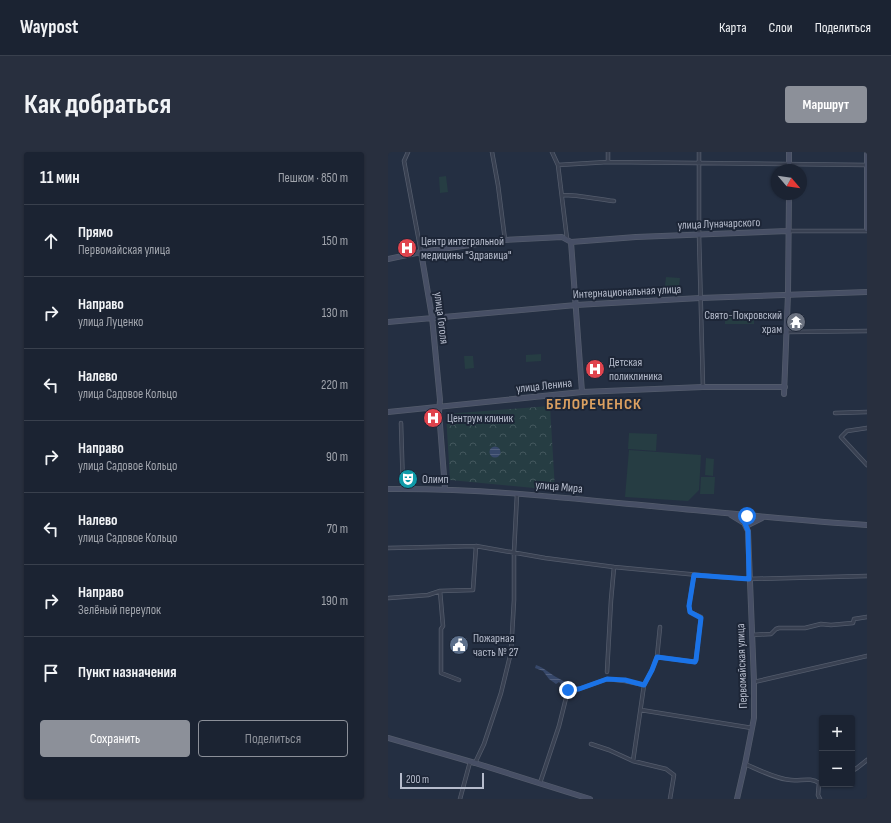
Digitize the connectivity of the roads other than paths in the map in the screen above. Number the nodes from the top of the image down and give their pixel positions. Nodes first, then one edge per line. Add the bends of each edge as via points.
1 (408, 152) edge
2 (492, 152) edge
3 (552, 152) edge
4 (608, 152) edge
5 (699, 152) edge
6 (789, 152) edge
7 (867, 154) edge
8 (608, 162) junction
9 (789, 163) junction
10 (698, 164) junction
11 (558, 165) junction
12 (867, 165) edge
13 (562, 195) junction
14 (789, 200) edge
15 (614, 201) dead end
16 (867, 230) edge
17 (788, 231) junction
18 (699, 235) junction
19 (505, 240) junction
20 (569, 241) junction
21 (421, 252) junction
22 (388, 259) edge
23 (867, 292) edge
24 (788, 294) junction
25 (700, 298) junction
26 (576, 305) junction
27 (432, 317) junction
28 (388, 322) edge
29 (867, 331) edge
30 (788, 332) junction
31 (703, 387) junction
32 (582, 392) junction
33 (440, 406) junction
34 (388, 412) edge
35 (836, 412) dead end
36 (867, 412) edge
37 (401, 423) dead end
38 (867, 428) edge
39 (867, 465) edge
40 (388, 489) edge
41 (404, 489) junction
42 (445, 489) junction
43 (517, 494) junction
44 (728, 513) junction
45 (749, 516) junction
46 (763, 517) junction
47 (744, 523) junction
48 (751, 523) junction
49 (867, 525) edge
50 (748, 531) junction
51 (476, 546) junction
52 (388, 548) edge
53 (514, 552) junction
54 (614, 567) junction
55 (694, 575) junction
56 (867, 576) edge
57 (749, 579) junction
58 (440, 592) junction
59 (390, 598) dead end
60 (867, 617) edge
61 (660, 627) dead end
62 (752, 635) junction
63 (867, 656) edge
64 (657, 657) junction
65 (607, 672) dead end
66 (459, 680) dead end
67 (754, 682) junction
68 (644, 685) junction
69 (641, 710) junction
70 (752, 728) junction
71 (388, 738) edge
72 (591, 744) dead end
73 (867, 760) edge
74 (633, 761) junction
75 (472, 762) junction
76 (745, 764) junction
77 (855, 769) edge
78 (819, 782) edge
79 (540, 783) junction
80 (819, 787) edge
81 (460, 799) edge
82 (590, 799) edge
83 (670, 799) edge
84 (737, 799) edge
85 (820, 799) edge

1 - 21 street, улица Гоголя via 404,161
2 - 19 street
3 - 11 street
4 - 8 street
5 - 10 street
6 - 9 street
7 - 12 street
8 - 10 street
8 - 11 street
9 - 10 street
9 - 12 street
10 - 18 street
11 - 13 street
12 - 16 street
13 - 15 street
13 - 20 street
14 - 17 street
16 - 17 street, улица Луначарского
17 - 18 street, улица Луначарского
17 - 24 street
18 - 20 street, улица Луначарского
18 - 25 street
19 - 20 street, улица Луначарского via 562,237
19 - 21 street, улица Луначарского
20 - 26 street
21 - 22 street, улица Луначарского
21 - 27 street, улица Гоголя
23 - 24 street, Интернациональная улица
24 - 25 street, Интернациональная улица
24 - 30 street
25 - 26 street, Интернациональная улица
25 - 31 street
26 - 27 street, Интернациональная улица
26 - 32 street
27 - 28 street, Интернациональная улица
27 - 33 street, улица Гоголя
29 - 30 street
30 - 31 street, улица Ленина via 785,390
31 - 32 street, улица Ленина
32 - 33 street, улица Ленина
33 - 34 street, улица Ленина
33 - 42 street, улица Гоголя
35 - 36 street
37 - 41 street
38 - 39 street via 847,432 840,437
40 - 41 street, улица Мира
41 - 42 street, улица Мира
42 - 43 street, улица Мира
43 - 44 street, улица Мира
43 - 53 street
44 - 45 street, улица Мира
44 - 47 street, улица Мира
45 - 46 street, улица Мира
45 - 47 street via 745,517
45 - 48 street
46 - 48 street
46 - 49 street, улица Мира
47 - 48 street
47 - 50 street, Первомайская улица
48 - 50 street, Первомайская улица
50 - 57 street, Первомайская улица
51 - 52 street
51 - 53 street
51 - 58 street via 473,590
53 - 54 street
53 - 75 street via 512,652 482,749
54 - 55 street
54 - 65 street
55 - 57 street
55 - 64 street via 689,606 690,612 701,618 696,660 695,662
56 - 57 street
57 - 62 street, Первомайская улица
58 - 59 street
58 - 66 street via 443,626 441,673
60 - 62 street via 854,619 853,623 848,624 779,628 770,634
61 - 64 street
62 - 67 street, Первомайская улица
63 - 67 street
64 - 68 street
67 - 70 street, Первомайская улица
68 - 69 street
68 - 79 street via 607,678 579,689 568,690
69 - 70 street
69 - 74 street
70 - 76 street, Первомайская улица
71 - 75 street
72 - 74 street
73 - 77 street
74 - 83 street via 666,769 674,775
75 - 79 street
75 - 81 street
76 - 78 street via 790,780 814,780
76 - 84 street, Первомайская улица
79 - 82 street
80 - 85 street

